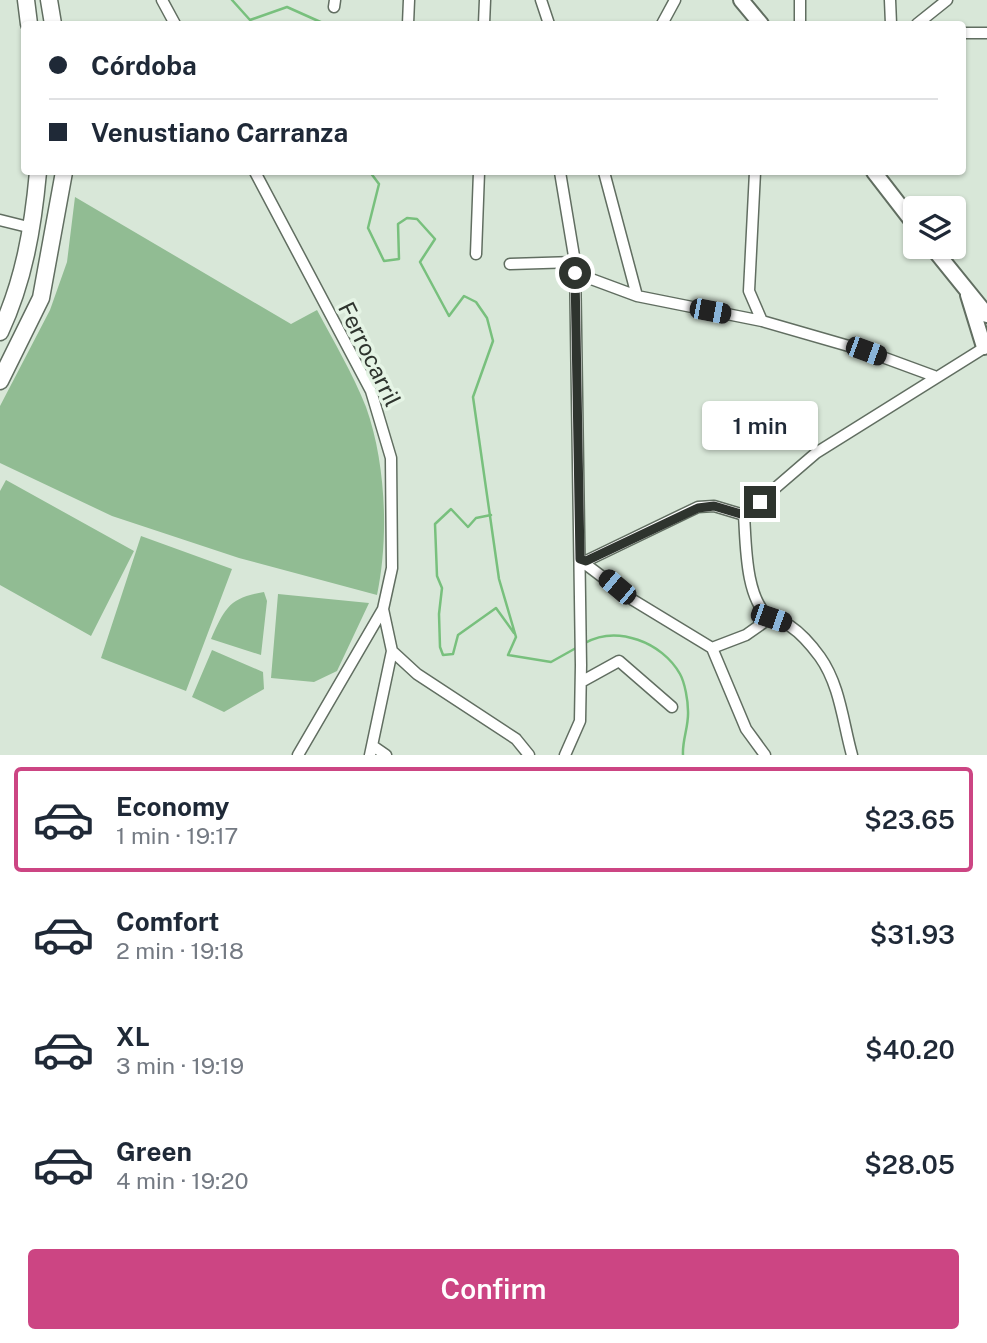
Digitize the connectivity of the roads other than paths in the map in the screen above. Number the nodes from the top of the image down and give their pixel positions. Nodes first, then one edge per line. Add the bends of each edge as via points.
1 (26, 0) edge
2 (49, 0) edge
3 (162, 0) edge
4 (409, 0) edge
5 (485, 0) edge
6 (541, 0) edge
7 (675, 0) edge
8 (741, 0) edge
9 (800, 0) edge
10 (890, 0) edge
11 (947, 0) edge
12 (29, 21) edge
13 (52, 21) edge
14 (173, 21) edge
15 (408, 21) edge
16 (484, 21) edge
17 (548, 21) edge
18 (665, 21) edge
19 (758, 21) edge
20 (800, 21) edge
21 (891, 21) edge
22 (921, 21) edge
23 (966, 33) edge
24 (987, 33) edge
25 (38, 175) edge
26 (63, 175) edge
27 (257, 175) edge
28 (479, 175) edge
29 (560, 175) edge
30 (605, 175) edge
31 (755, 175) edge
32 (875, 175) edge
33 (903, 210) edge
34 (0, 220) edge
35 (32, 228) junction
36 (476, 254) dead end
37 (942, 259) edge
38 (510, 264) dead end
39 (575, 268) junction
40 (967, 290) junction
41 (637, 296) junction
42 (987, 303) edge
43 (987, 315) edge
44 (762, 321) junction
45 (0, 332) edge
46 (986, 346) edge
47 (934, 376) junction
48 (0, 381) edge
49 (744, 515) junction
50 (583, 560) junction
51 (383, 609) junction
52 (771, 618) junction
53 (712, 648) junction
54 (392, 651) junction
55 (581, 682) junction
56 (672, 707) dead end
57 (371, 751) edge
58 (565, 752) edge
59 (298, 755) edge
60 (386, 755) edge
61 (530, 755) edge
62 (555, 755) edge
63 (765, 755) edge
64 (852, 755) edge

1 - 12 main road
2 - 13 main road
3 - 14 street
4 - 15 street
5 - 16 street
6 - 17 street
7 - 18 street
8 - 19 main road
9 - 20 street
10 - 21 street
11 - 22 street
23 - 24 street
25 - 35 main road
26 - 48 main road via 41,298
27 - 51 street, Ferrocarril via 378,408 392,470 392,568
28 - 36 street
29 - 39 street
30 - 41 street
31 - 44 street via 749,291
32 - 33 main road
34 - 35 street
35 - 45 main road via 16,298
37 - 40 main road
38 - 39 street
39 - 41 street
39 - 50 street
40 - 42 main road
40 - 43 main road
40 - 46 main road
41 - 44 street
44 - 47 street
46 - 47 street
47 - 49 street via 816,453
49 - 50 street via 714,506 698,508
49 - 52 street via 747,561 758,602
50 - 53 street via 633,600
50 - 55 street
51 - 54 street, Ferrocarril
51 - 59 street, Ferrocarril
52 - 53 street via 746,635
52 - 64 street via 789,625 822,659 838,695
53 - 63 street via 740,717
54 - 57 street
54 - 61 street via 417,674 516,739
55 - 56 street via 619,661
55 - 58 street via 580,721
57 - 60 street
58 - 62 street

